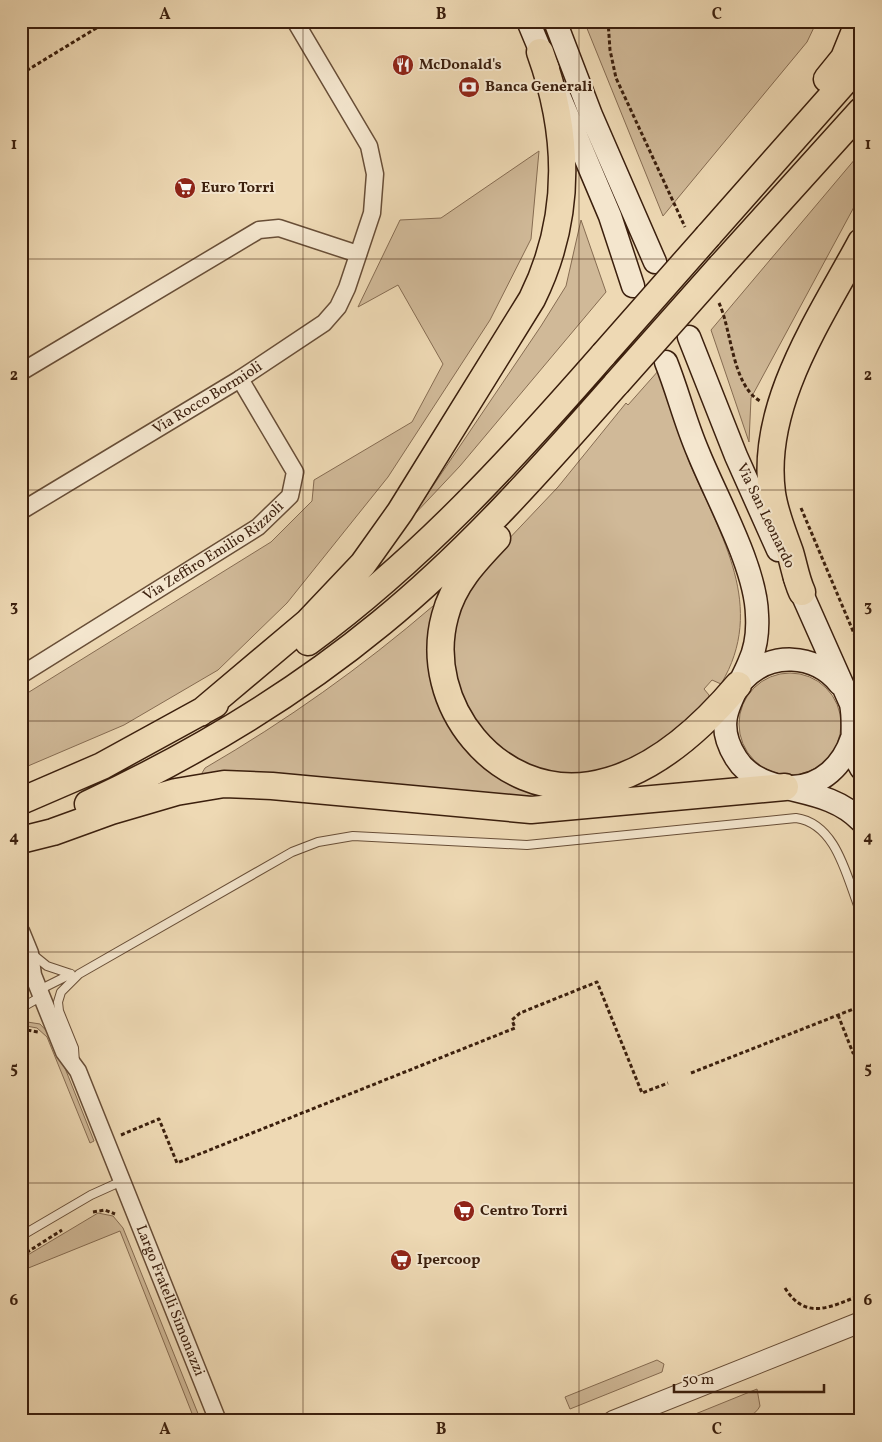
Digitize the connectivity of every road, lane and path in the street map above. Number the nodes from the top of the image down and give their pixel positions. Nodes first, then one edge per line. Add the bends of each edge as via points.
1 (108, 21) edge
2 (528, 21) edge
3 (554, 21) edge
4 (608, 21) edge
5 (859, 21) edge
6 (301, 24) edge
7 (540, 52) junction
8 (861, 63) edge
9 (21, 74) edge
10 (861, 111) edge
11 (769, 165) junction
12 (697, 232) junction
13 (861, 242) edge
14 (358, 254) junction
15 (655, 262) dead end
16 (633, 286) dead end
17 (689, 337) dead end
18 (666, 362) dead end
19 (21, 372) edge
20 (240, 379) junction
21 (609, 392) junction
22 (21, 511) edge
23 (802, 592) junction
24 (21, 675) edge
25 (738, 685) junction
26 (847, 693) junction
27 (200, 713) junction
28 (855, 729) edge
29 (861, 768) edge
30 (785, 787) junction
31 (21, 802) edge
32 (861, 821) edge
33 (21, 834) edge
34 (21, 840) edge
35 (861, 913) edge
36 (21, 931) edge
37 (29, 950) junction
38 (80, 973) junction
39 (71, 974) junction
40 (41, 993) junction
41 (861, 1006) edge
42 (21, 1008) edge
43 (838, 1015) junction
44 (21, 1029) edge
45 (42, 1036) dead end
46 (861, 1050) edge
47 (78, 1071) junction
48 (691, 1073) dead end
49 (668, 1082) dead end
50 (115, 1137) dead end
51 (122, 1181) junction
52 (88, 1214) dead end
53 (120, 1219) dead end
54 (69, 1226) dead end
55 (21, 1234) edge
56 (21, 1256) edge
57 (786, 1288) dead end
58 (861, 1295) edge
59 (861, 1322) edge
60 (218, 1421) edge
61 (613, 1421) edge

1 - 9 path
2 - 7 main road
3 - 15 main road via 594,123
4 - 12 path via 616,78
5 - 11 highway via 844,58 790,124
6 - 14 street, Via Rocco Bormioli via 369,146 375,174 372,213
7 - 16 main road via 607,210
7 - 27 highway via 548,73 560,132 562,186 555,243 532,299 400,512 358,571 302,627
8 - 11 highway
10 - 21 highway, bridge
11 - 12 highway
12 - 27 highway, bridge via 604,354 498,472 428,543 312,639
13 - 23 highway via 793,370 774,437 771,465 773,503
14 - 19 street via 279,228 260,230
14 - 20 street, Via Rocco Bormioli via 338,307 324,323
17 - 23 main road, Via San Leonardo via 736,456 780,555
18 - 25 main road, Via San Leonardo via 694,442 756,596 755,647
20 - 22 street, Via Rocco Bormioli
20 - 24 street, Via Zeffiro Emilio Rizzoli via 294,472 290,496 258,527
21 - 25 highway via 592,413 580,447 476,560 453,594 444,621 440,652 455,710 477,744 507,769 546,783 588,785 629,774 657,759 704,720
21 - 33 highway via 511,501 446,565 380,623 310,677 238,726 176,761
23 - 26 main road, Via San Leonardo
25 - 26 main road, Via San Leonardo via 769,662 794,659 820,666
25 - 30 main road, Via San Leonardo via 731,696 725,722 730,747 736,759 753,776 773,786
26 - 28 main road, Via San Leonardo
27 - 31 highway via 102,766
28 - 29 main road, Via San Leonardo via 852,750
28 - 30 main road, Via San Leonardo via 843,758 828,775 807,785
30 - 32 main road, Via San Leonardo via 834,801
30 - 34 highway via 569,809 526,810 224,784 176,792
35 - 38 lane via 832,842 815,825 796,818 527,846 344,837 300,848
36 - 37 street, Largo Fratelli Simonazzi
37 - 39 lane via 47,966
37 - 40 street, Largo Fratelli Simonazzi via 32,972
38 - 39 lane
38 - 47 lane via 61,992 58,1005 74,1048
39 - 40 lane
40 - 42 lane
40 - 47 street, Largo Fratelli Simonazzi via 64,1052
41 - 43 path
43 - 46 path via 853,1053
43 - 48 path
44 - 45 path
47 - 51 street, Largo Fratelli Simonazzi
49 - 50 path via 642,1093 597,982 520,1013 512,1020 515,1028 177,1163 159,1119
51 - 55 lane
51 - 60 street, Largo Fratelli Simonazzi
52 - 53 path via 105,1210
54 - 56 path
57 - 58 path via 795,1300 812,1309 825,1308
59 - 61 street

